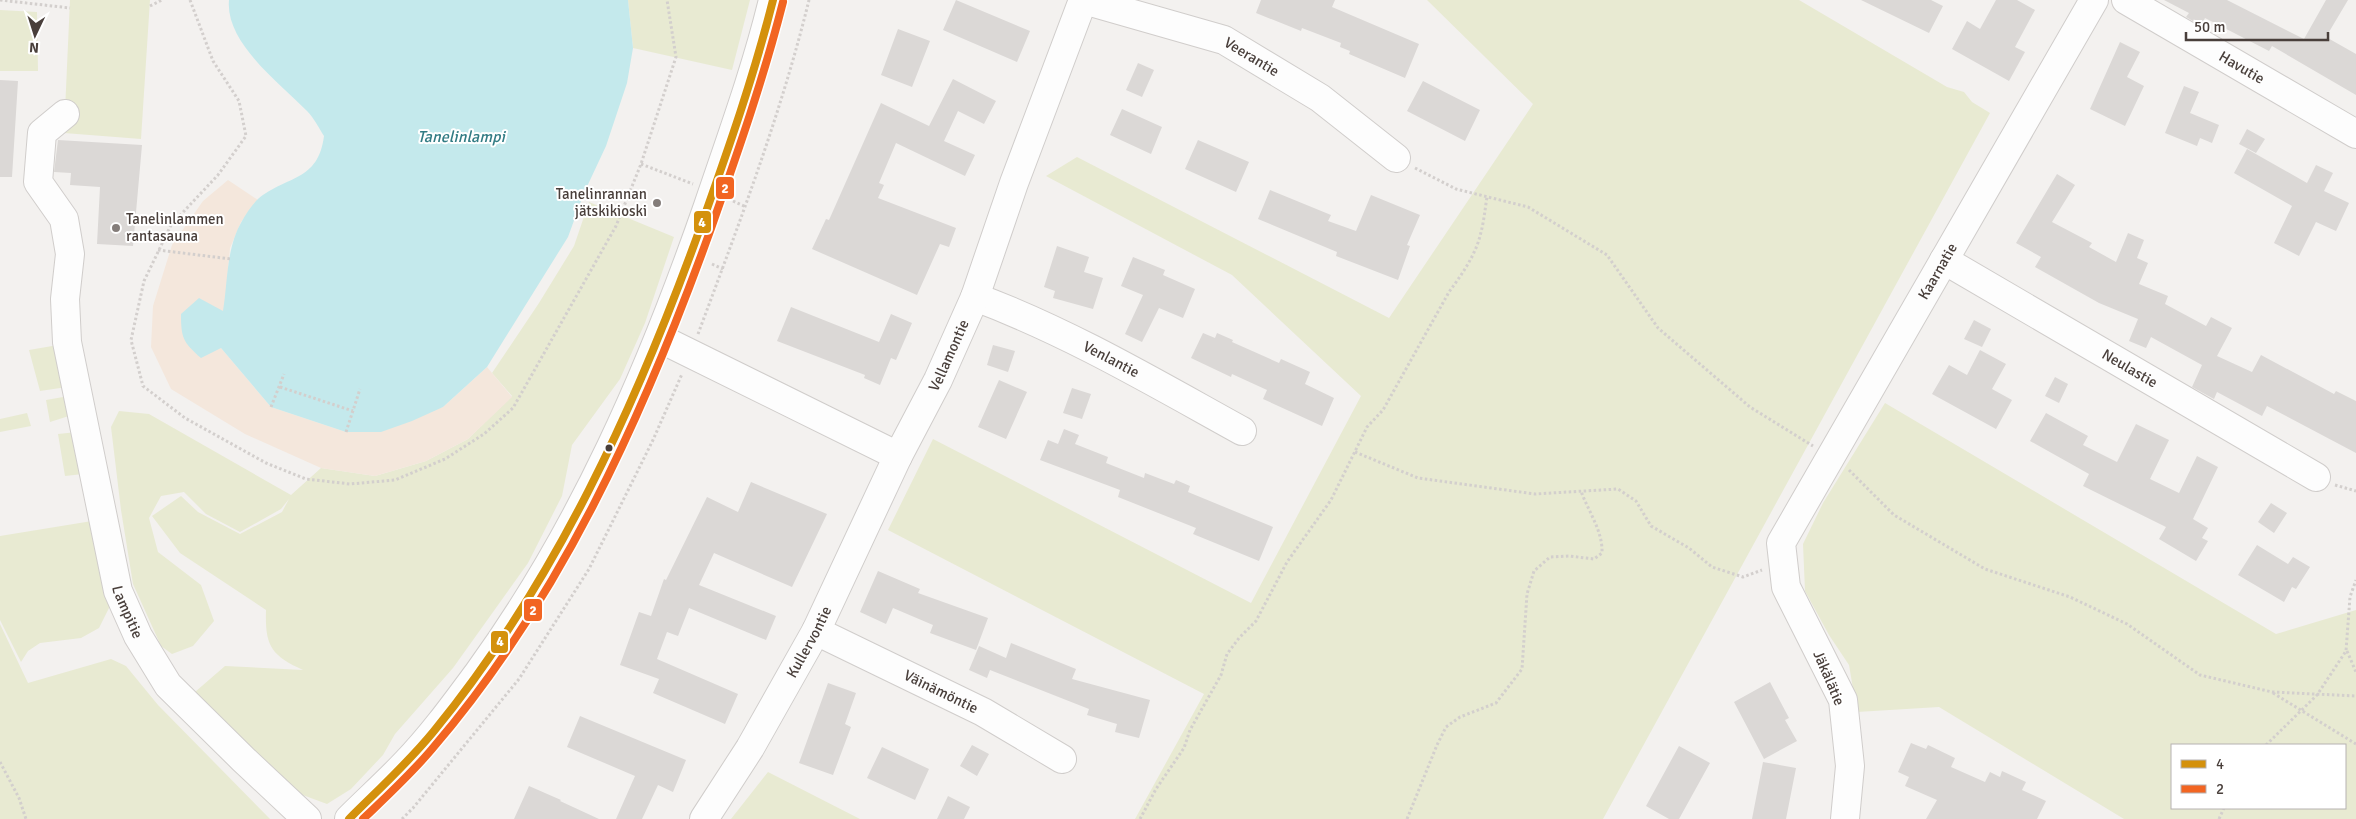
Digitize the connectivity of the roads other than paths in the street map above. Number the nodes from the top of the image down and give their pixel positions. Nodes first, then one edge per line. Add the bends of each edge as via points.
1 (773, 0) edge
2 (1084, 0) edge
3 (2094, 0) edge
4 (2126, 0) edge
5 (65, 114) dead end
6 (2356, 134) edge
7 (1396, 158) dead end
8 (1944, 260) junction
9 (975, 298) junction
10 (659, 338) junction
11 (1242, 431) dead end
12 (898, 456) junction
13 (2316, 477) dead end
14 (1782, 552) joint
15 (816, 631) junction
16 (1062, 759) dead end
17 (307, 819) edge
18 (349, 819) edge
19 (704, 819) edge
20 (1846, 819) edge

1 - 10 street via 740,113
2 - 7 street, Veerantie via 1224,40 1320,98
2 - 9 street, Vellamontie via 1014,183
3 - 8 street, Kaarnatie
4 - 6 street, Havutie
5 - 17 street, Lampitie via 42,134 38,182 64,219 70,254 65,299 67,342 118,591 138,636 168,685
8 - 13 street, Neulastie
8 - 14 street, Kaarnatie
9 - 11 street, Venlantie via 1014,312 1124,366
9 - 12 street, Vellamontie via 938,380
10 - 12 street
10 - 18 street via 608,454 556,555 515,623 407,762
12 - 15 street, Kullervontie
14 - 20 street, Jäkälätie via 1786,587 1843,700 1850,766
15 - 16 street, Väinämöntie via 983,712
15 - 19 street, Kullervontie via 750,748

